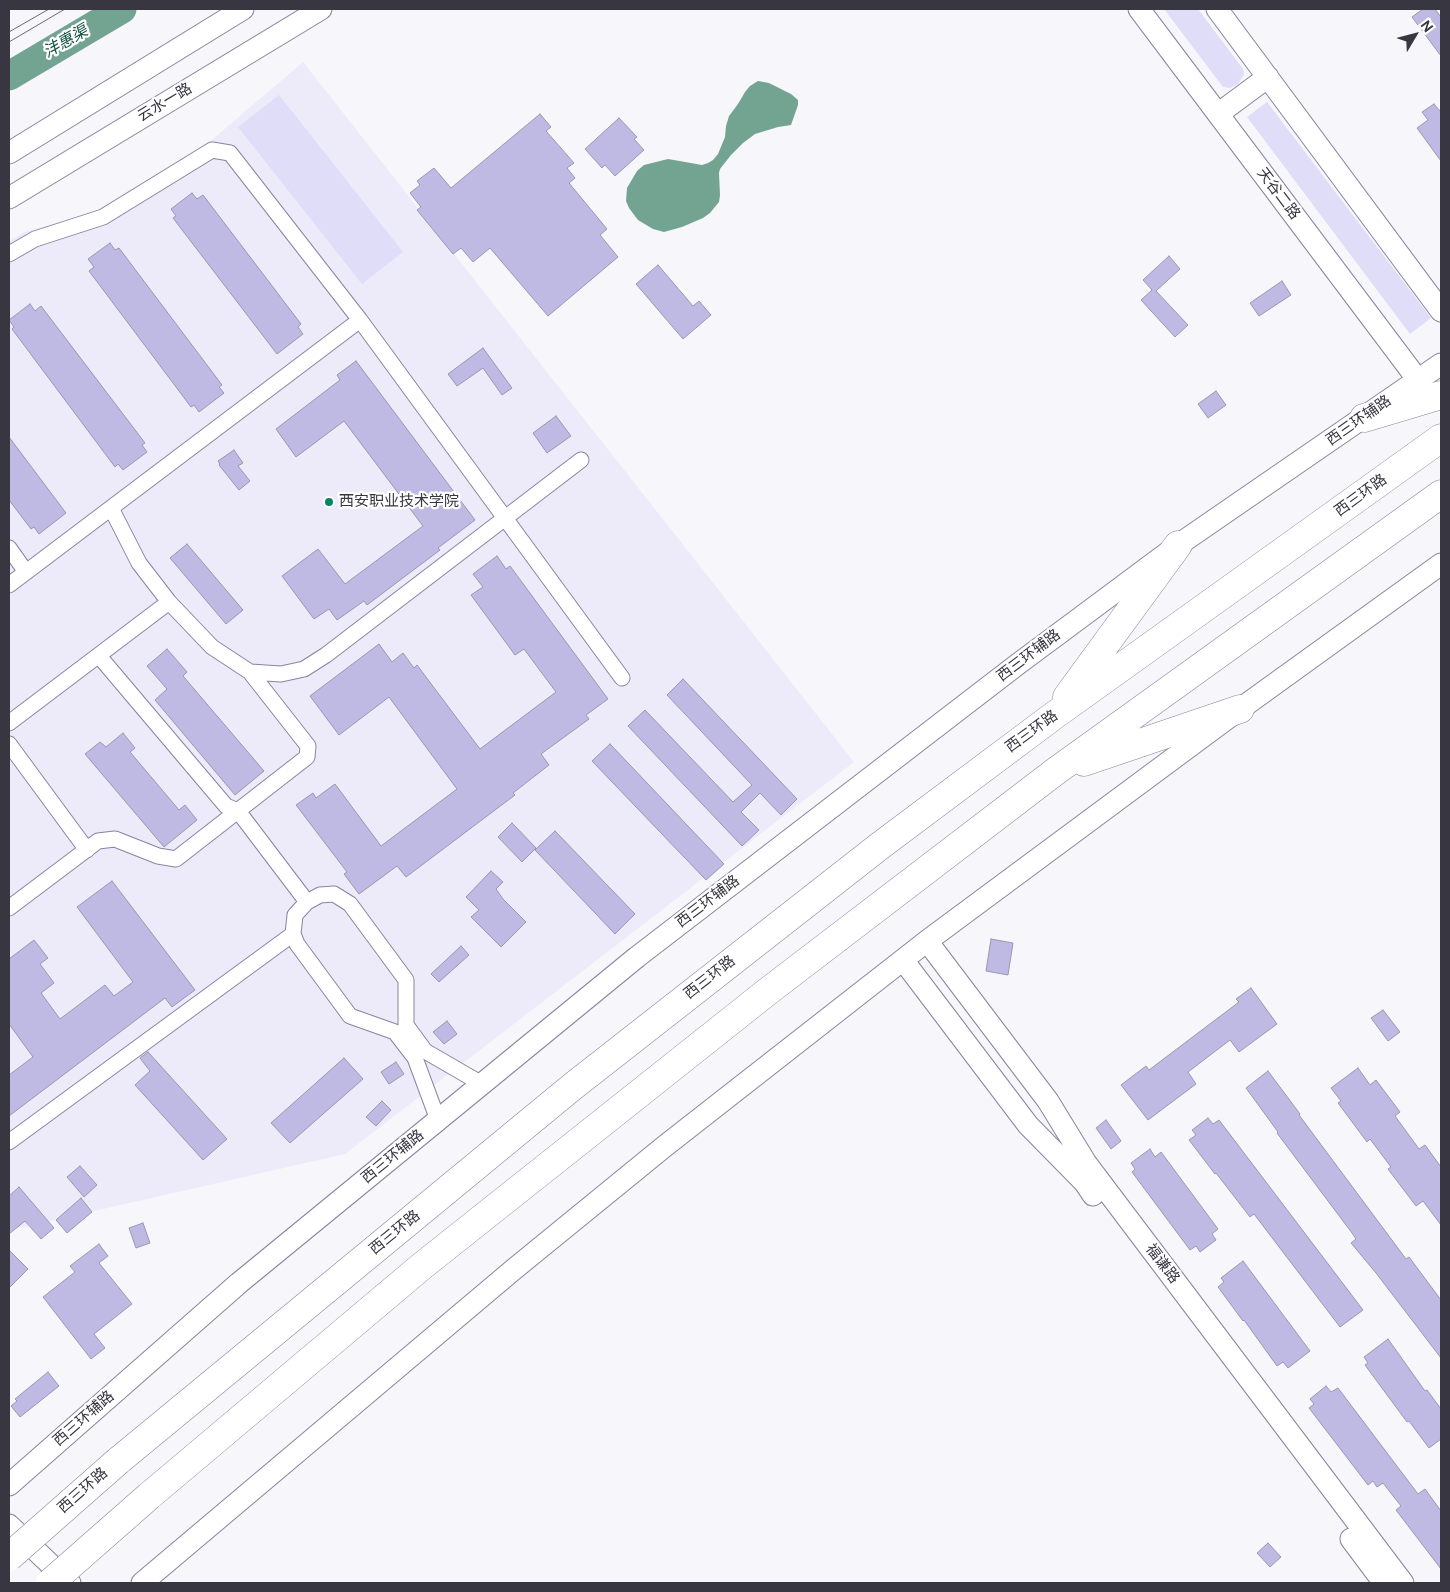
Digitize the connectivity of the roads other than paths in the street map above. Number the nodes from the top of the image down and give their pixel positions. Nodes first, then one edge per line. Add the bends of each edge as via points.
1 (243, 9) edge
2 (320, 9) edge
3 (1138, 9) edge
4 (1217, 9) edge
5 (1268, 77) junction
6 (1218, 114) junction
7 (9, 153) edge
8 (9, 198) edge
9 (9, 254) edge
10 (1441, 311) edge
11 (360, 320) junction
12 (1441, 364) edge
13 (1418, 380) junction
14 (1441, 395) edge
15 (1364, 418) junction
16 (1441, 438) edge
17 (581, 460) dead end
18 (1441, 494) edge
19 (111, 508) junction
20 (506, 518) junction
21 (1178, 545) junction
22 (9, 548) edge
23 (1441, 564) edge
24 (26, 572) junction
25 (9, 585) edge
26 (169, 602) junction
27 (99, 656) junction
28 (250, 672) junction
29 (622, 678) dead end
30 (1240, 709) junction
31 (1052, 717) junction
32 (9, 723) edge
33 (9, 744) edge
34 (1056, 772) junction
35 (238, 811) junction
36 (87, 850) junction
37 (307, 902) junction
38 (9, 908) edge
39 (293, 934) junction
40 (927, 940) junction
41 (903, 960) junction
42 (482, 1084) junction
43 (438, 1120) junction
44 (9, 1142) edge
45 (9, 1485) edge
46 (9, 1525) edge
47 (9, 1557) edge
48 (50, 1583) edge
49 (70, 1583) edge
50 (142, 1583) edge
51 (1384, 1583) edge
52 (1403, 1583) edge

1 - 7 main road
2 - 8 main road, 云水一路
3 - 6 main road, 天谷二路
4 - 5 main road
5 - 6 main road
5 - 10 main road
6 - 13 main road, 天谷二路
9 - 11 street via 35,238 103,217 212,150 230,153
11 - 19 street
11 - 20 street
12 - 13 main road, 西三环辅路
13 - 15 main road, 西三环辅路
14 - 15 highway
15 - 21 main road, 西三环辅路
16 - 31 highway, 西三环路
17 - 20 street
18 - 34 highway
19 - 24 street
19 - 26 street via 139,564
20 - 28 street via 326,655 304,668 281,674
20 - 29 street
21 - 31 highway
21 - 42 main road, 西三环辅路 via 645,951
22 - 24 street
23 - 30 main road
24 - 25 street
26 - 27 street
26 - 28 street via 212,647
27 - 32 street
27 - 35 street via 226,806
28 - 35 street via 308,746 307,757
30 - 34 highway
30 - 40 main road
31 - 47 highway, 西三环路, bridge via 881,844 580,1081 118,1461
33 - 36 street
34 - 48 highway, bridge via 767,992 422,1266
35 - 36 street via 176,859 158,856 115,839 98,841
35 - 37 street
36 - 38 street
37 - 39 street via 295,915
37 - 42 street via 320,895 334,894 350,904 406,980 406,1025 425,1050
39 - 43 street via 350,1016 395,1032 415,1058
39 - 44 street
40 - 41 main road
40 - 52 main road, 福谦路 via 1048,1101 1086,1163
41 - 50 main road via 520,1264
41 - 51 main road, 福谦路 via 1028,1125 1085,1183
42 - 43 main road, 西三环辅路
43 - 45 main road, 西三环辅路 via 239,1283
46 - 49 main road

